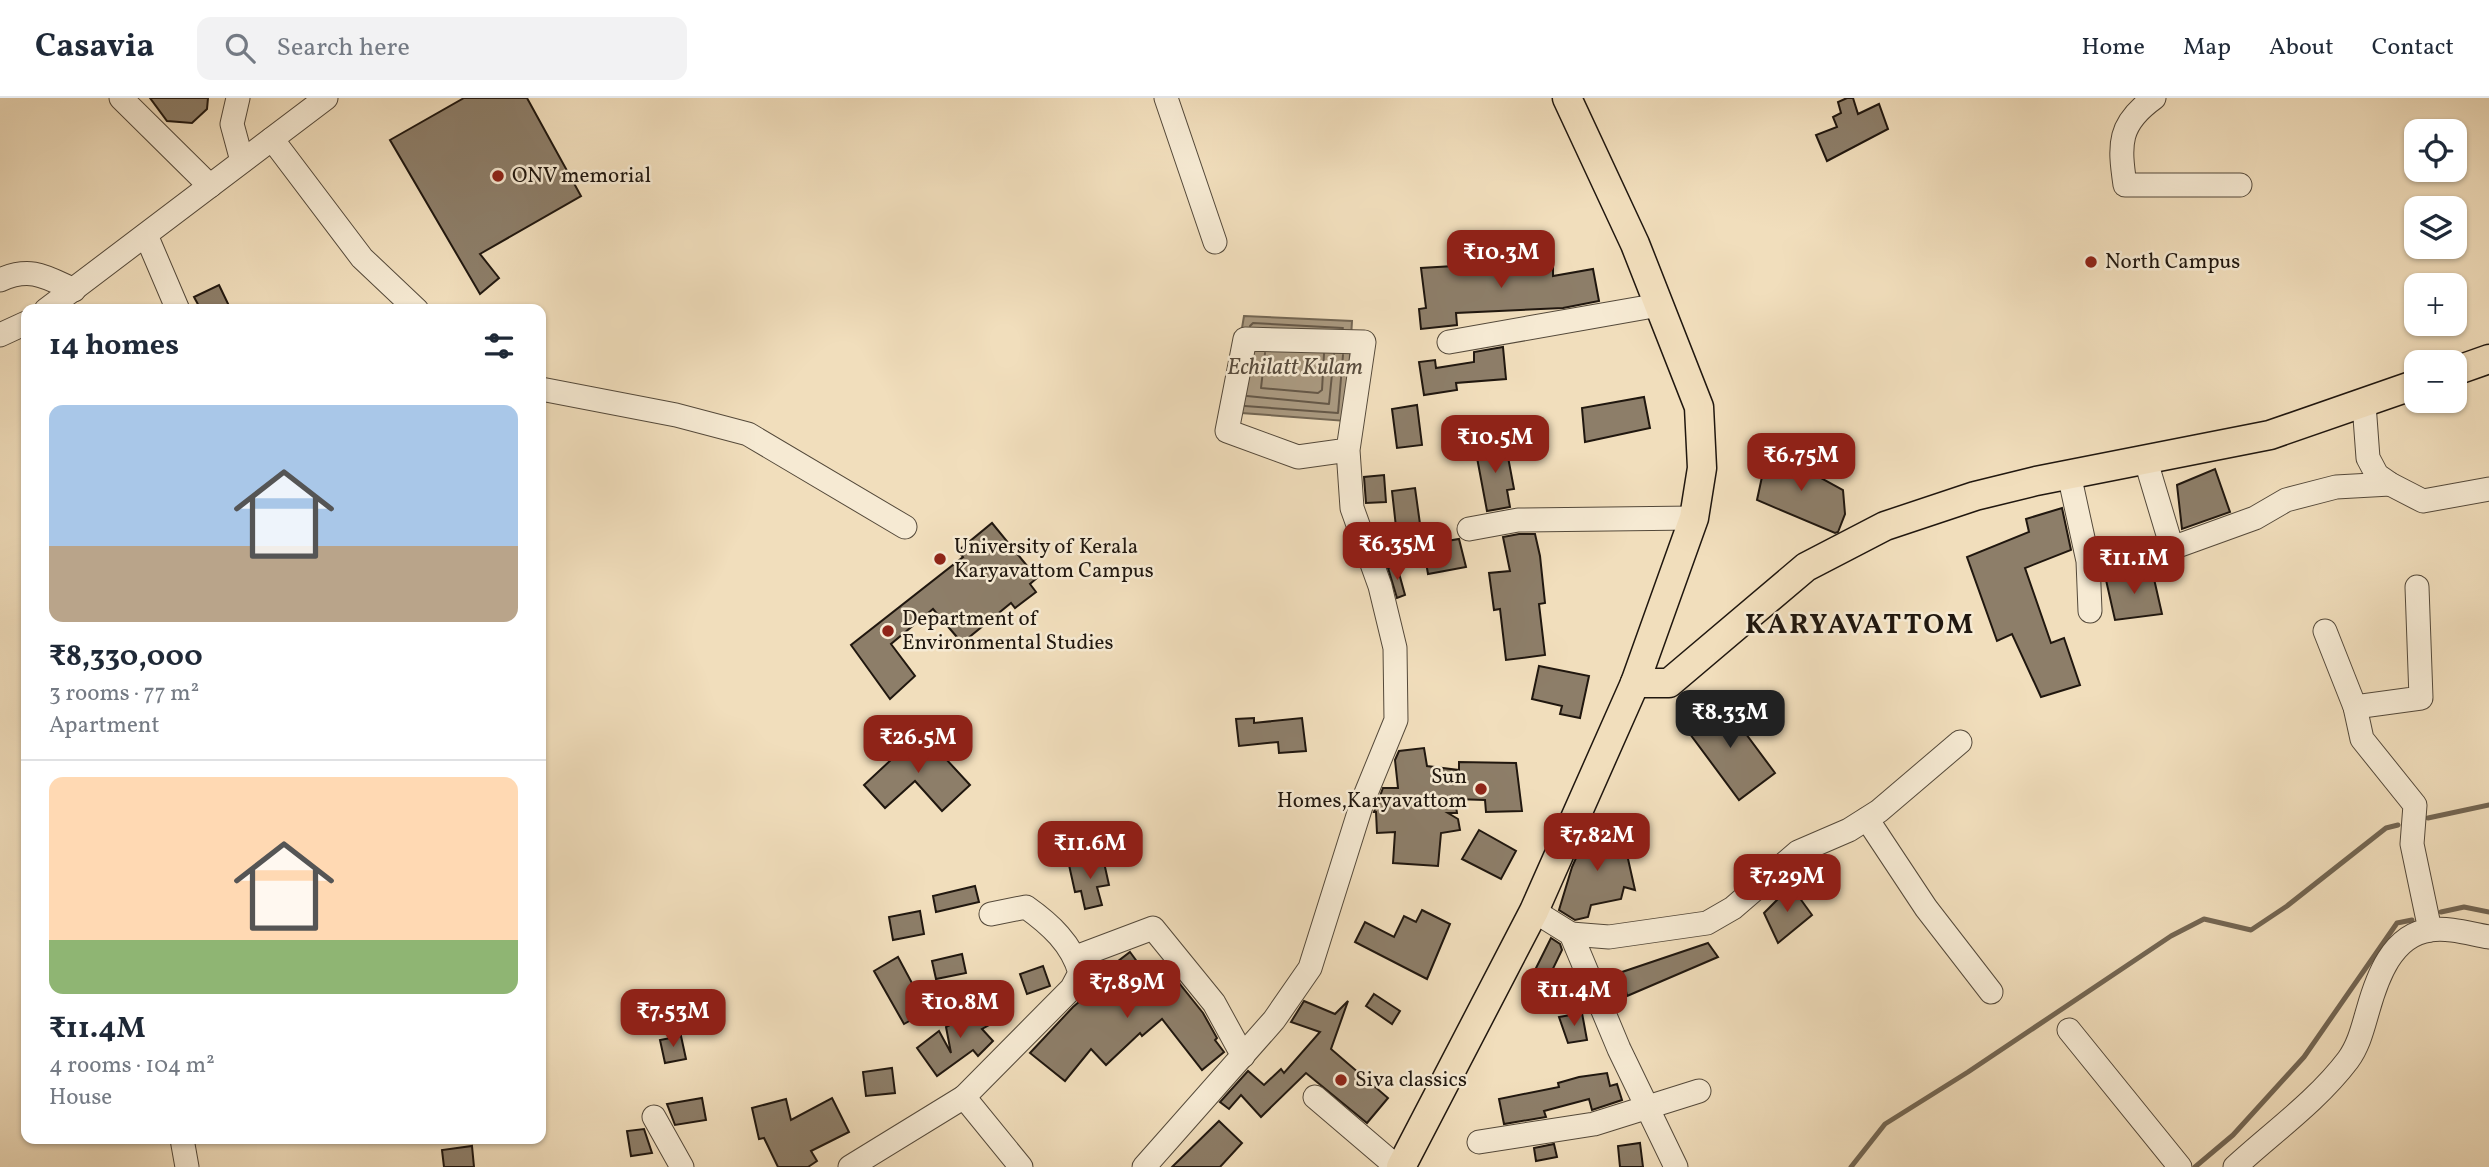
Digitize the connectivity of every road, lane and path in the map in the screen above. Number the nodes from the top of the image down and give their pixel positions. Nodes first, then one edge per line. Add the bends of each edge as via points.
1 (121, 98) edge
2 (238, 98) edge
3 (326, 98) edge
4 (1166, 98) edge
5 (1567, 98) edge
6 (2154, 98) edge
7 (272, 139) junction
8 (242, 162) junction
9 (2240, 185) dead end
10 (210, 186) junction
11 (146, 235) junction
12 (1215, 242) dead end
13 (0, 281) edge
14 (74, 290) junction
15 (54, 304) edge
16 (175, 304) edge
17 (411, 304) edge
18 (1659, 305) junction
19 (21, 325) edge
20 (0, 335) edge
21 (1449, 342) dead end
22 (2489, 359) edge
23 (2467, 367) edge
24 (2404, 389) edge
25 (546, 390) edge
26 (2364, 404) junction
27 (1348, 450) junction
28 (2145, 458) junction
29 (2069, 474) junction
30 (2390, 484) junction
31 (2489, 489) edge
32 (1694, 519) junction
33 (905, 527) dead end
34 (1469, 529) dead end
35 (2417, 587) dead end
36 (2090, 611) dead end
37 (2325, 631) dead end
38 (1635, 683) junction
39 (2355, 707) junction
40 (1960, 742) dead end
41 (1867, 818) junction
42 (1534, 911) junction
43 (991, 914) dead end
44 (2430, 930) junction
45 (1571, 934) junction
46 (2489, 937) edge
47 (1076, 957) junction
48 (1991, 992) dead end
49 (2069, 1030) dead end
50 (1243, 1056) junction
51 (1699, 1091) dead end
52 (964, 1097) junction
53 (1315, 1097) dead end
54 (1648, 1110) junction
55 (654, 1117) dead end
56 (1479, 1142) dead end
57 (183, 1144) edge
58 (1151, 1164) edge
59 (187, 1167) edge
60 (682, 1167) edge
61 (850, 1167) edge
62 (1021, 1167) edge
63 (1399, 1167) edge
64 (1676, 1167) edge
65 (2180, 1167) edge
66 (2235, 1167) edge

1 - 10 street
2 - 8 street via 232,124
3 - 7 street
4 - 12 street
5 - 18 main road
6 - 9 street via 2126,124 2120,152 2125,185
7 - 8 street
7 - 17 street via 362,258
8 - 10 street
10 - 11 street
11 - 14 street
11 - 16 street
13 - 14 street via 37,273
14 - 15 street
18 - 21 street
18 - 32 main road via 1699,407 1702,468
19 - 20 street
22 - 23 main road
24 - 26 main road
25 - 33 street via 748,434
26 - 28 main road via 2270,435
26 - 30 street via 2368,458 2377,475
27 - 27 street via 1298,457 1227,431 1245,339 1364,342
27 - 50 street via 1352,508 1380,586 1395,648 1395,720 1310,968
28 - 29 main road
28 - 30 street via 2172,548 2255,518 2286,500 2336,487
29 - 36 street via 2088,561
29 - 38 main road via 1975,496 1885,526 1806,567 1669,683
30 - 31 street via 2423,501
32 - 34 street via 1518,520
32 - 38 main road
35 - 39 street via 2421,698
37 - 39 street
38 - 42 main road
39 - 44 street via 2362,739 2415,805 2412,844
40 - 41 street
41 - 45 street via 1798,852 1733,908 1707,923 1609,937
41 - 48 street via 1926,908
42 - 45 street
42 - 63 main road
43 - 47 street via 1026,906 1047,921
44 - 46 street
44 - 66 street via 2393,952 2376,981 2359,1040 2348,1059 2297,1114
45 - 54 street
47 - 50 street via 1153,928 1214,1003
47 - 52 street via 1080,973 1072,988
49 - 65 street
50 - 58 street
51 - 54 street
52 - 61 street
52 - 62 street
53 - 63 street
54 - 56 street via 1594,1124
54 - 64 street
55 - 60 street
57 - 59 street

